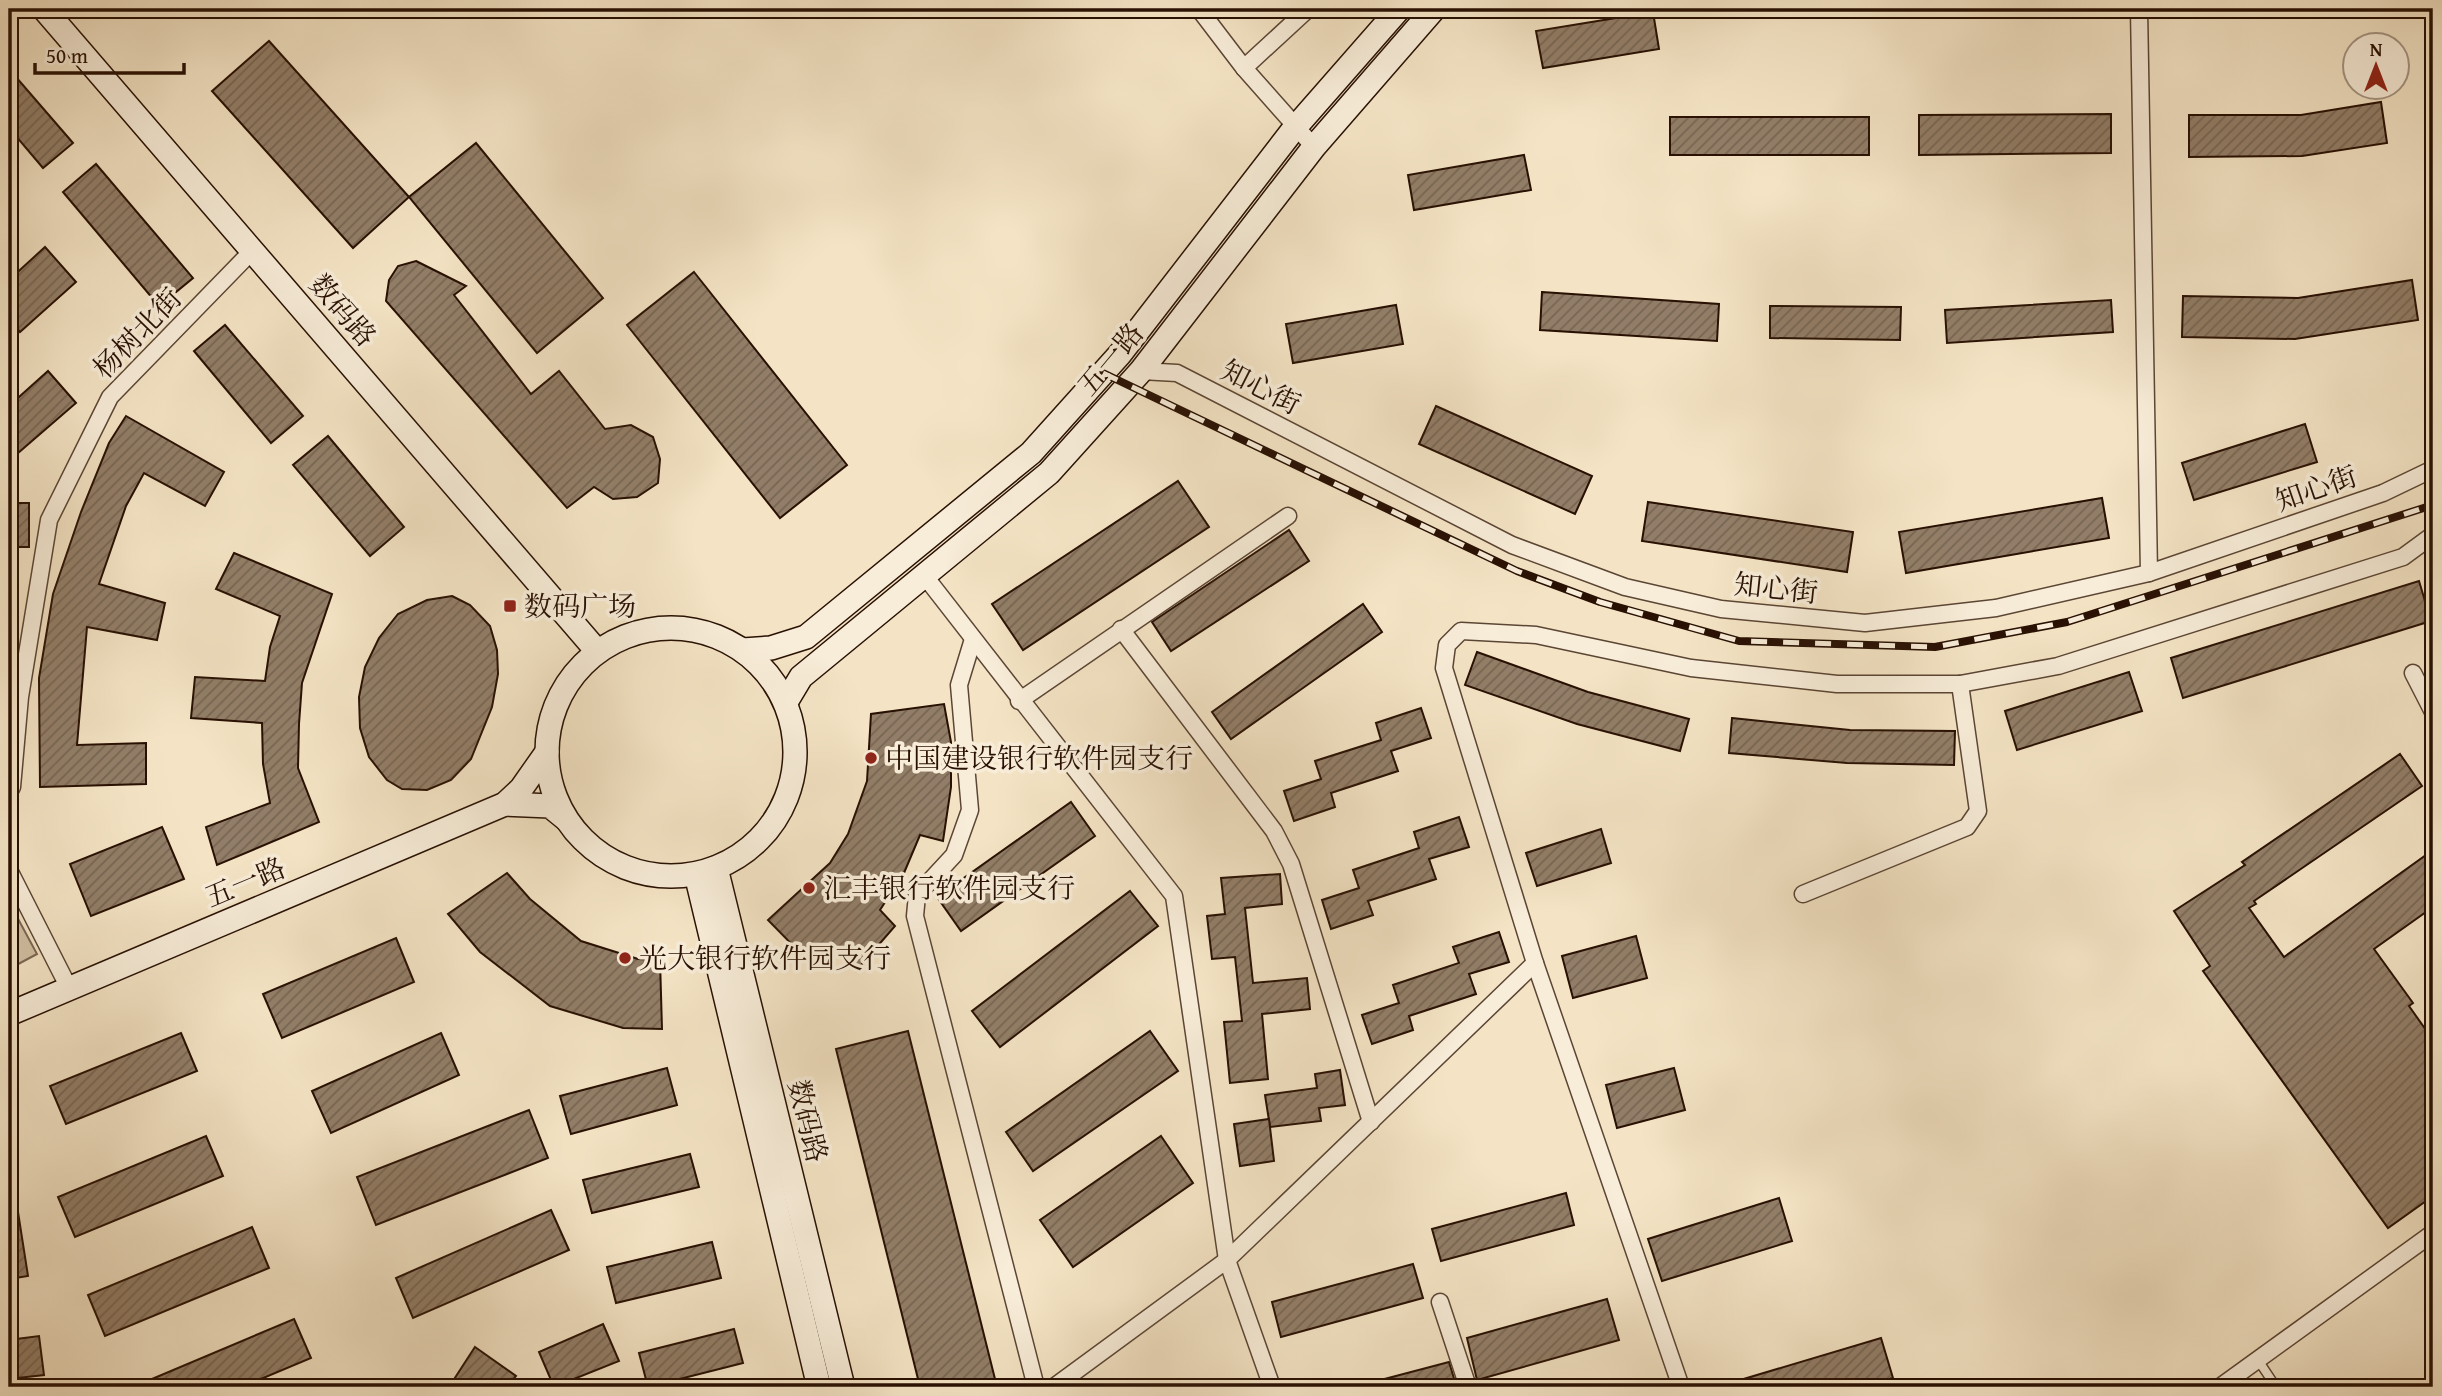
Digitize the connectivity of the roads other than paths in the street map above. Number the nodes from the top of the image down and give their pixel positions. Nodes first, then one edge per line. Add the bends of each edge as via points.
1 (44, 9) edge
2 (1199, 9) edge
3 (1308, 9) edge
4 (1399, 9) edge
5 (1434, 9) edge
6 (2139, 9) edge
7 (1244, 68) junction
8 (1296, 127) junction
9 (1314, 147) junction
10 (253, 250) junction
11 (1141, 371) junction
12 (2433, 469) edge
13 (1288, 516) dead end
14 (2433, 535) edge
15 (2149, 573) junction
16 (924, 575) junction
17 (1121, 629) junction
18 (972, 639) junction
19 (743, 650) junction
20 (597, 651) junction
21 (2413, 673) dead end
22 (1960, 684) junction
23 (1019, 701) junction
24 (786, 702) junction
25 (2433, 712) edge
26 (547, 752) junction
27 (9, 791) edge
28 (505, 804) junction
29 (566, 819) junction
30 (9, 870) edge
31 (706, 871) junction
32 (1803, 894) dead end
33 (1535, 963) junction
34 (70, 990) junction
35 (9, 1014) edge
36 (1371, 1122) junction
37 (2433, 1233) edge
38 (1227, 1260) junction
39 (1440, 1302) dead end
40 (2258, 1360) junction
41 (819, 1387) edge
42 (843, 1387) edge
43 (1036, 1387) edge
44 (1054, 1387) edge
45 (1272, 1387) edge
46 (1468, 1387) edge
47 (1681, 1387) edge
48 (2220, 1387) edge
49 (2276, 1387) edge

1 - 10 main road, 数码路
2 - 7 street
3 - 7 street
4 - 8 main road, 五一路
5 - 9 main road, 五一路
6 - 15 street
7 - 8 street
8 - 9 street
8 - 19 main road, 五一路 via 1120,354 1031,453 807,637 771,648
9 - 11 main road, 五一路
10 - 20 main road, 数码路
10 - 27 street, 杨树北街 via 110,397 49,520
11 - 15 street, 知心街 via 1177,373 1512,545 1625,587 1721,609 1865,623 1996,608
11 - 16 main road, 五一路 via 1049,473
12 - 15 street, 知心街 via 2383,493
13 - 17 street
14 - 22 street via 2403,557 2058,666
16 - 18 street
16 - 24 main road, 五一路 via 801,677
17 - 23 street
17 - 36 street via 1275,831 1290,864
18 - 23 street
18 - 43 street via 959,685 970,810 954,855 917,895 915,916
19 - 20 main road via 708,633 670,627 631,634
19 - 24 main road via 768,673
20 - 26 main road via 574,673 557,700
21 - 25 street
22 - 32 street via 1978,811 1967,827
22 - 33 street via 1837,684 1691,668 1536,635 1461,631 1447,645 1444,668
23 - 38 street via 1174,896
24 - 31 main road via 796,744 792,788 772,827 740,856
26 - 28 main road
26 - 29 main road via 553,794
28 - 29 main road via 550,806
28 - 34 main road, 五一路
29 - 31 main road via 596,852 628,869 664,877
30 - 34 street
31 - 41 main road, 数码路
31 - 42 main road, 数码路
33 - 36 street
33 - 47 street
34 - 35 main road, 五一路
36 - 38 street
37 - 40 street
38 - 44 street
38 - 45 street
39 - 46 street
40 - 48 street
40 - 49 lane

